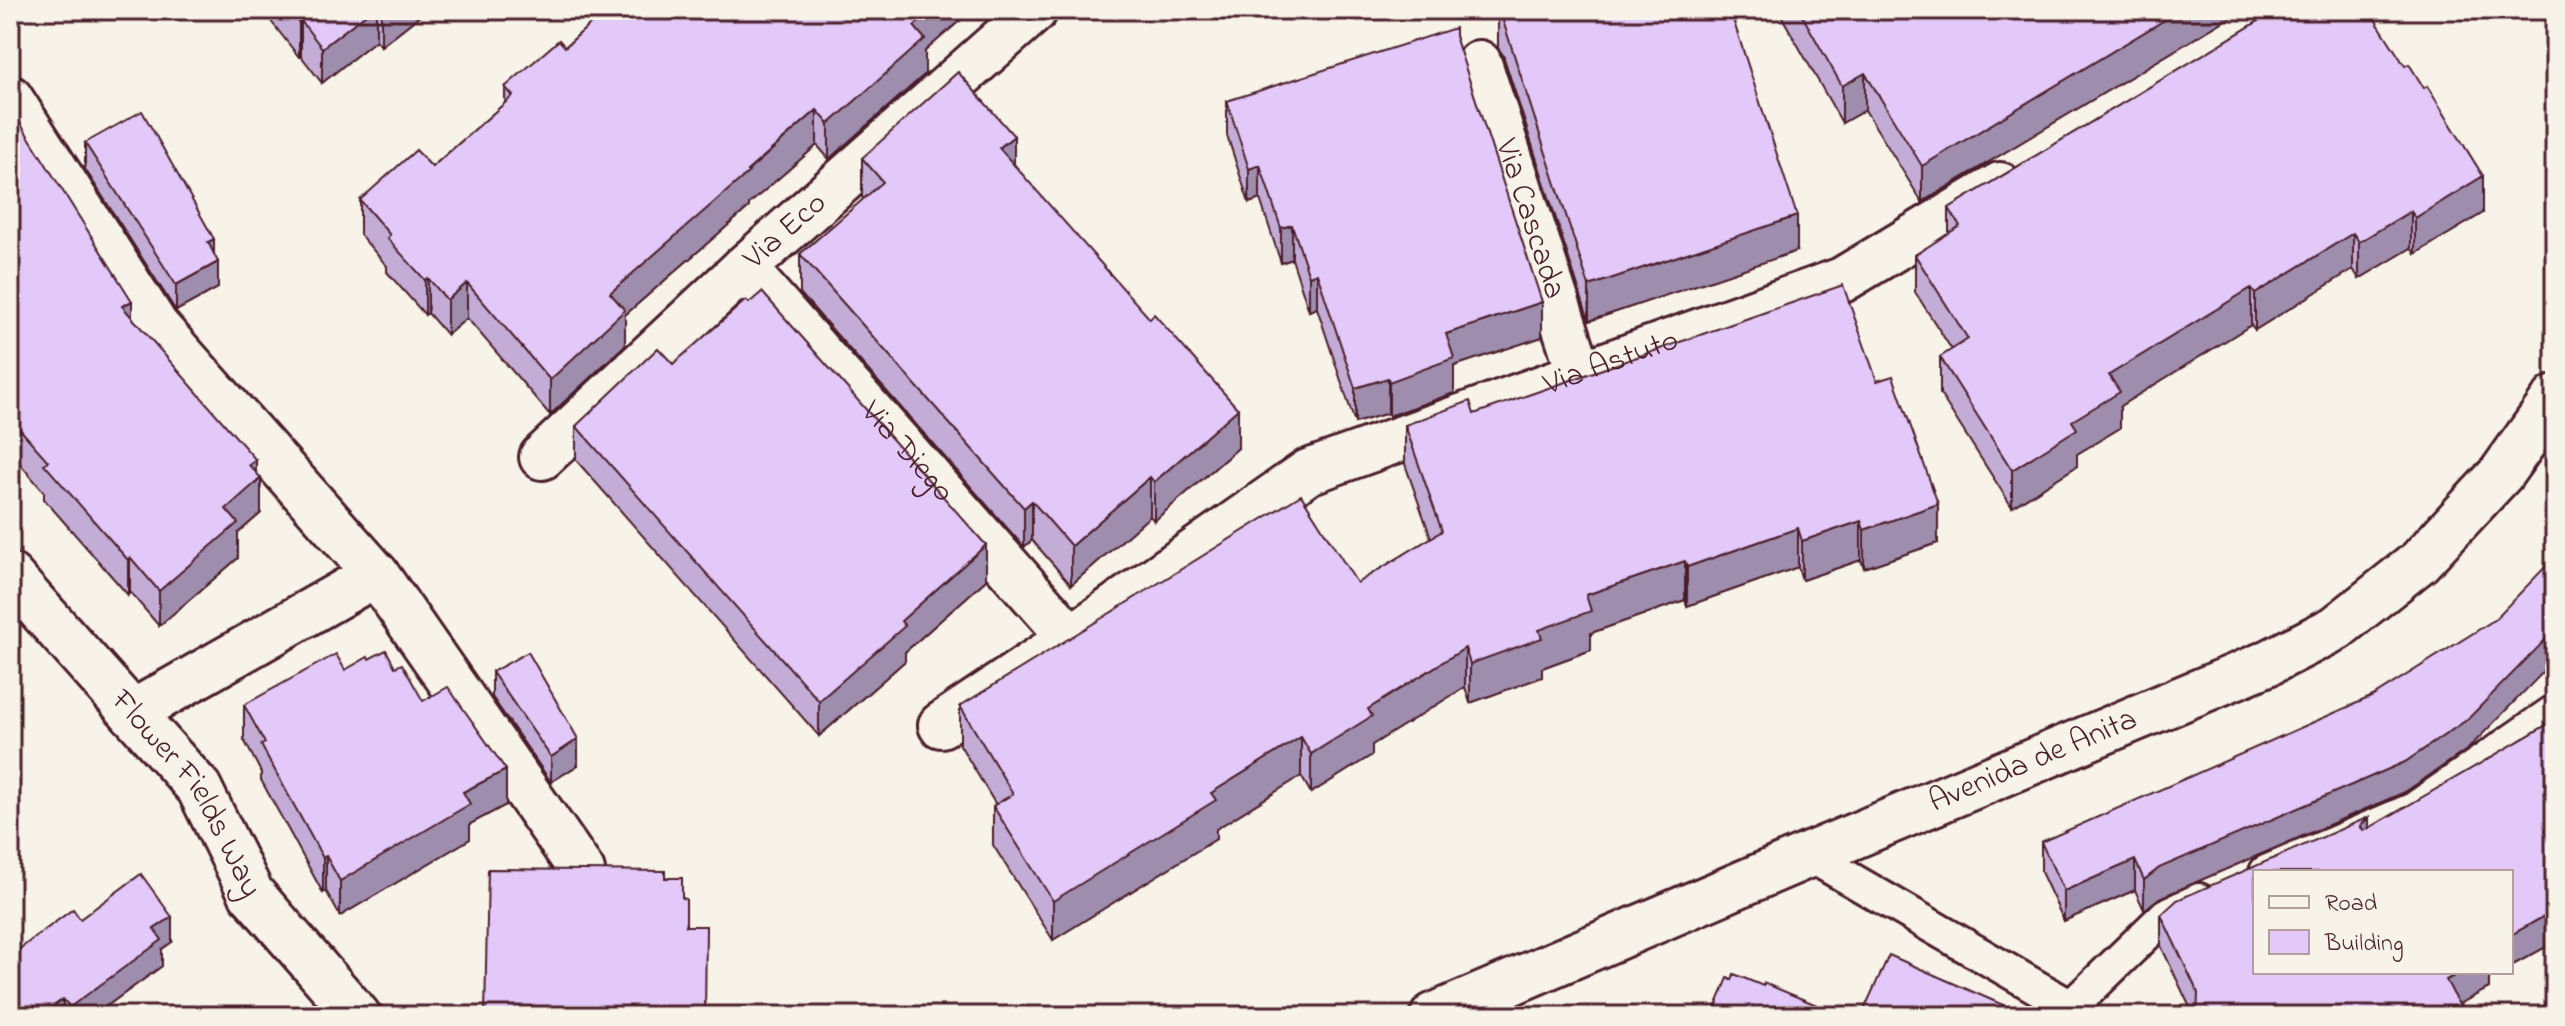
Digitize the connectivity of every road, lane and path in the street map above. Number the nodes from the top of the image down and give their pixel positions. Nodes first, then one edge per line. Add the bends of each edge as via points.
1 (1035, 10) edge
2 (1479, 63) dead end
3 (10, 98) edge
4 (2030, 167) edge
5 (744, 268) junction
6 (1580, 374) junction
7 (2555, 398) edge
8 (542, 457) dead end
9 (376, 574) junction
10 (10, 576) edge
11 (1071, 638) junction
12 (2555, 711) edge
13 (132, 713) junction
14 (941, 725) dead end
15 (1809, 855) junction
16 (2271, 870) edge
17 (582, 871) edge
18 (2248, 880) edge
19 (2074, 1012) edge
20 (358, 1016) edge
21 (1433, 1016) edge

1 - 5 street, Via Eco
2 - 6 street, Via Cascada
3 - 9 street via 156,326
4 - 6 street, Via Astuto via 1842,280
5 - 8 street, Via Eco
5 - 11 street, Via Diego
6 - 11 street, Via Astuto via 1308,472
7 - 15 street, Avenida de Anita via 2501,474 2419,562 2336,628 2270,662
9 - 13 street
9 - 17 street
10 - 13 street, Flower Fields Way
11 - 14 street, Via Astuto
12 - 16 lane via 2414,809
13 - 20 street, Flower Fields Way via 199,788 251,893
15 - 19 lane
15 - 21 street, Avenida de Anita
18 - 19 lane via 2166,915

